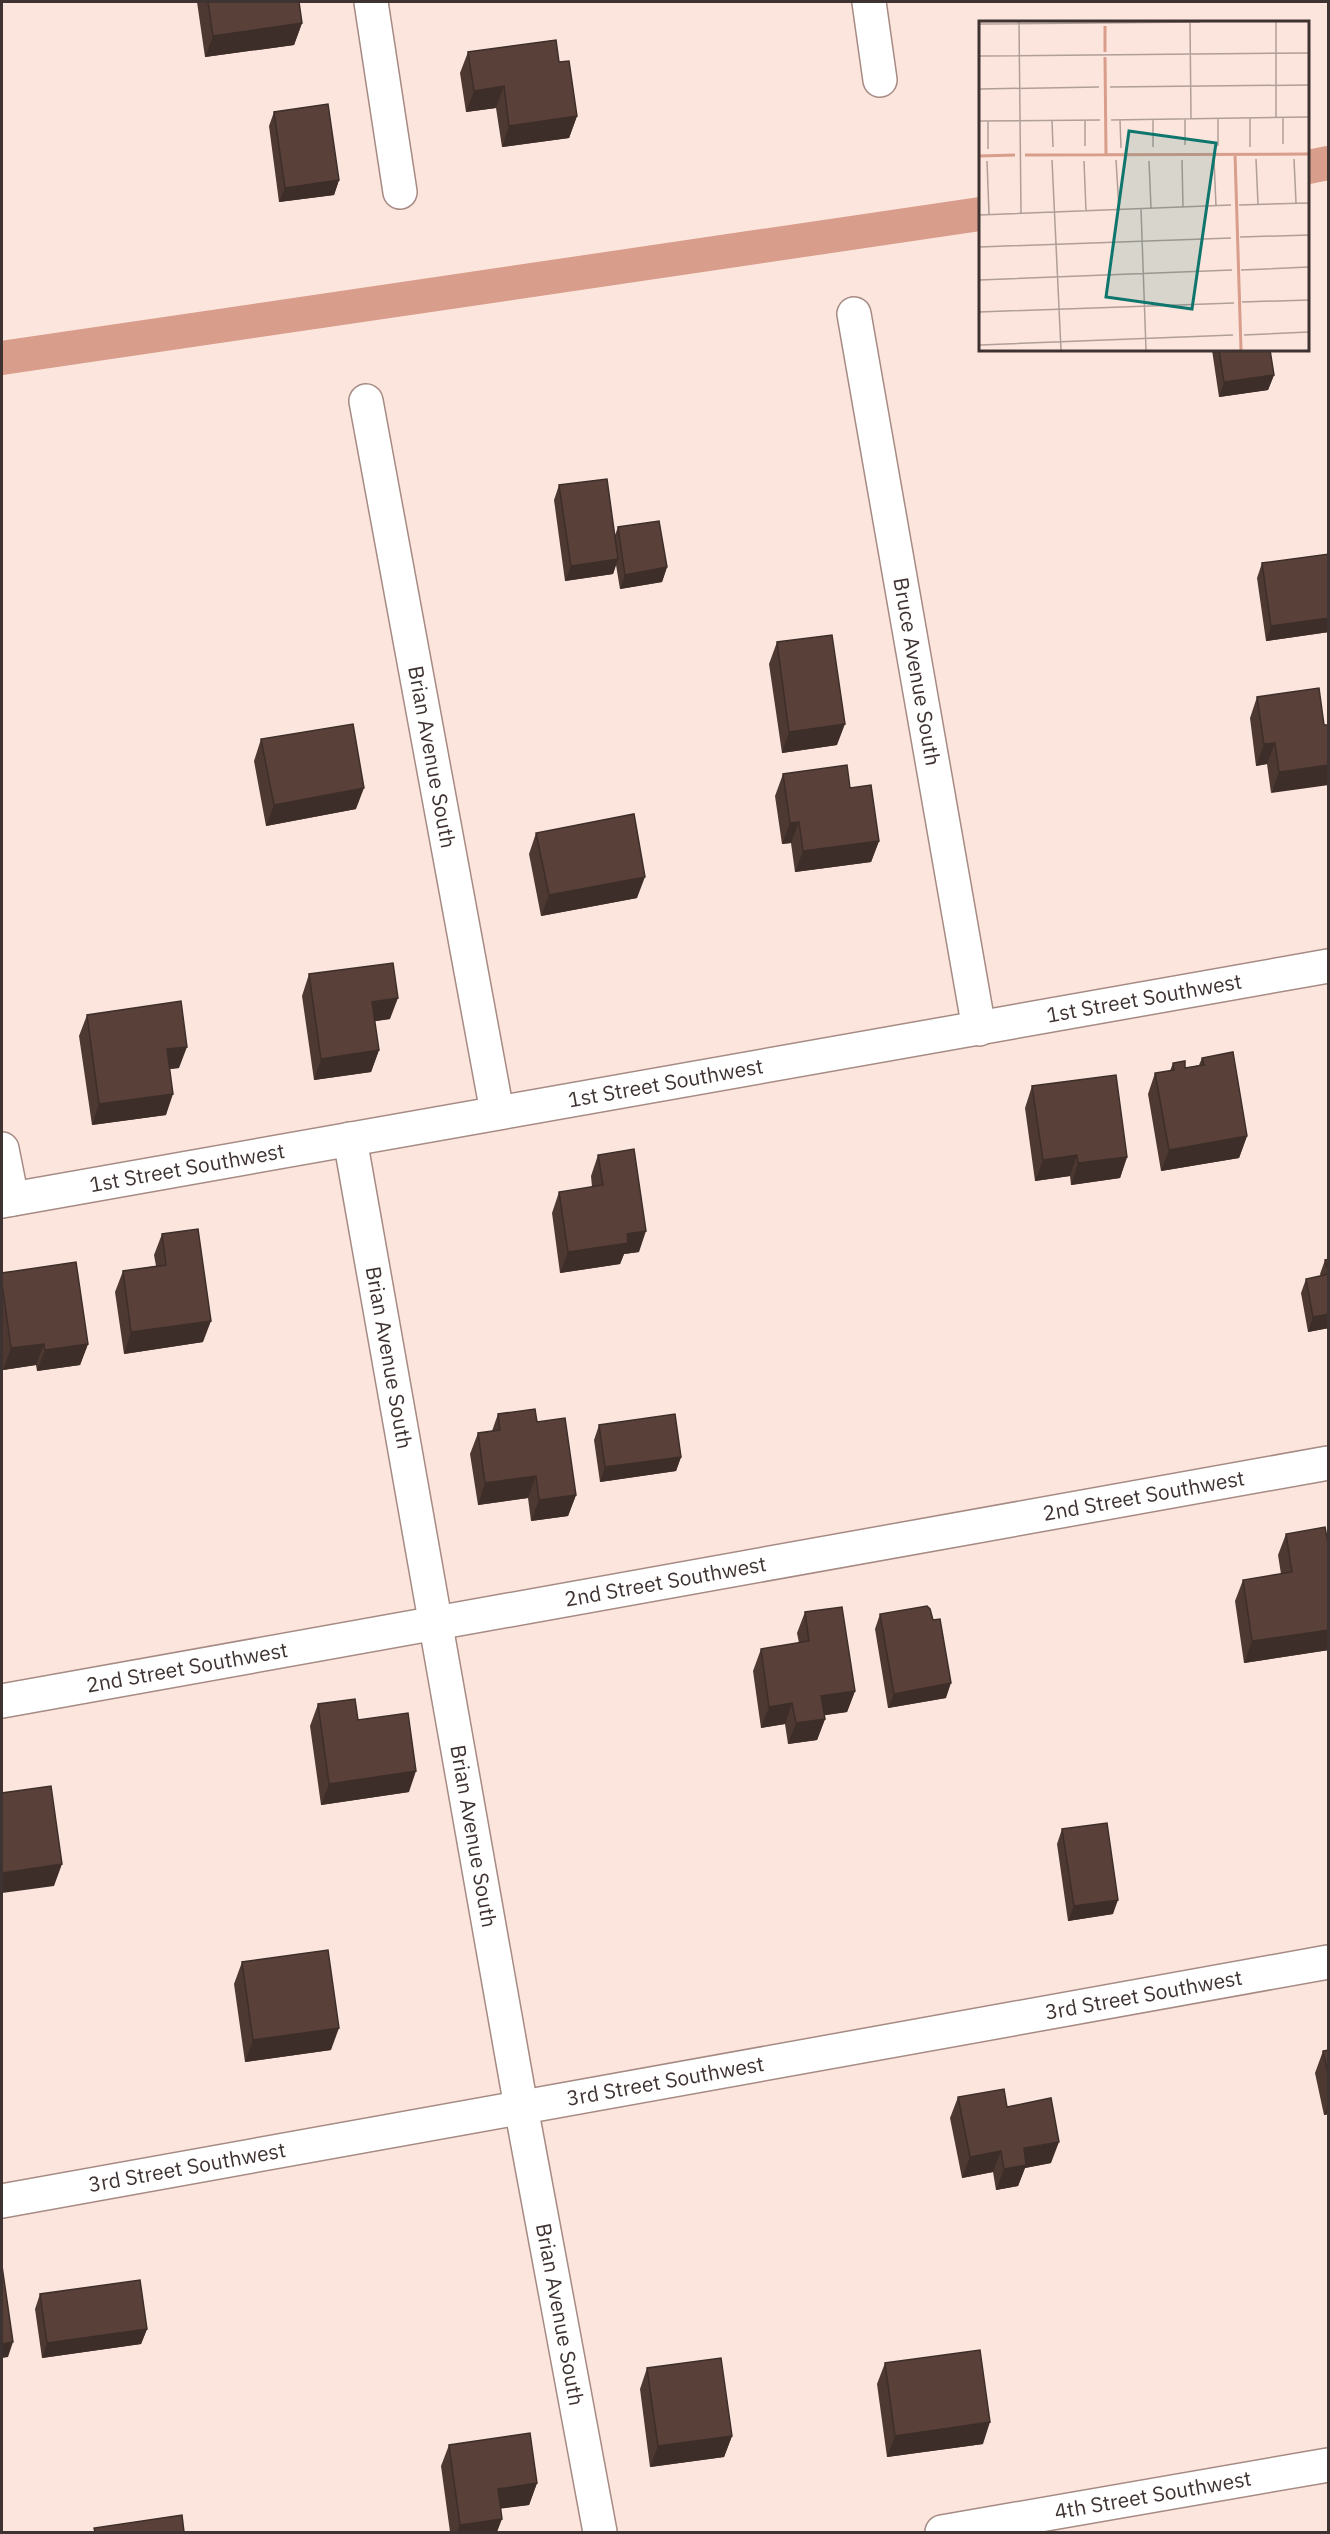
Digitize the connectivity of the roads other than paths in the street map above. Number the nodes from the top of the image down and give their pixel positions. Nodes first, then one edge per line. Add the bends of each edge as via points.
1 (371, 2) edge
2 (868, 2) edge
3 (880, 80) dead end
4 (400, 192) dead end
5 (854, 314) dead end
6 (366, 401) dead end
7 (1329, 966) edge
8 (979, 1029) junction
9 (496, 1112) junction
10 (350, 1138) junction
11 (2, 1149) edge
12 (7, 1200) edge
13 (1329, 1463) edge
14 (436, 1623) junction
15 (2, 1701) edge
16 (1329, 1962) edge
17 (522, 2108) junction
18 (2, 2201) edge
19 (1329, 2465) edge
20 (600, 2532) edge
21 (942, 2532) edge

1 - 4 street
2 - 3 street
5 - 8 street, Bruce Avenue South
6 - 9 street, Brian Avenue South
7 - 8 street, 1st Street Southwest
8 - 9 street, 1st Street Southwest
9 - 10 street, 1st Street Southwest
10 - 12 street, 1st Street Southwest
10 - 14 street, Brian Avenue South
11 - 12 street
13 - 14 street, 2nd Street Southwest
14 - 15 street, 2nd Street Southwest
14 - 17 street, Brian Avenue South
16 - 17 street, 3rd Street Southwest
17 - 18 street, 3rd Street Southwest
17 - 20 street, Brian Avenue South
19 - 21 street, 4th Street Southwest

